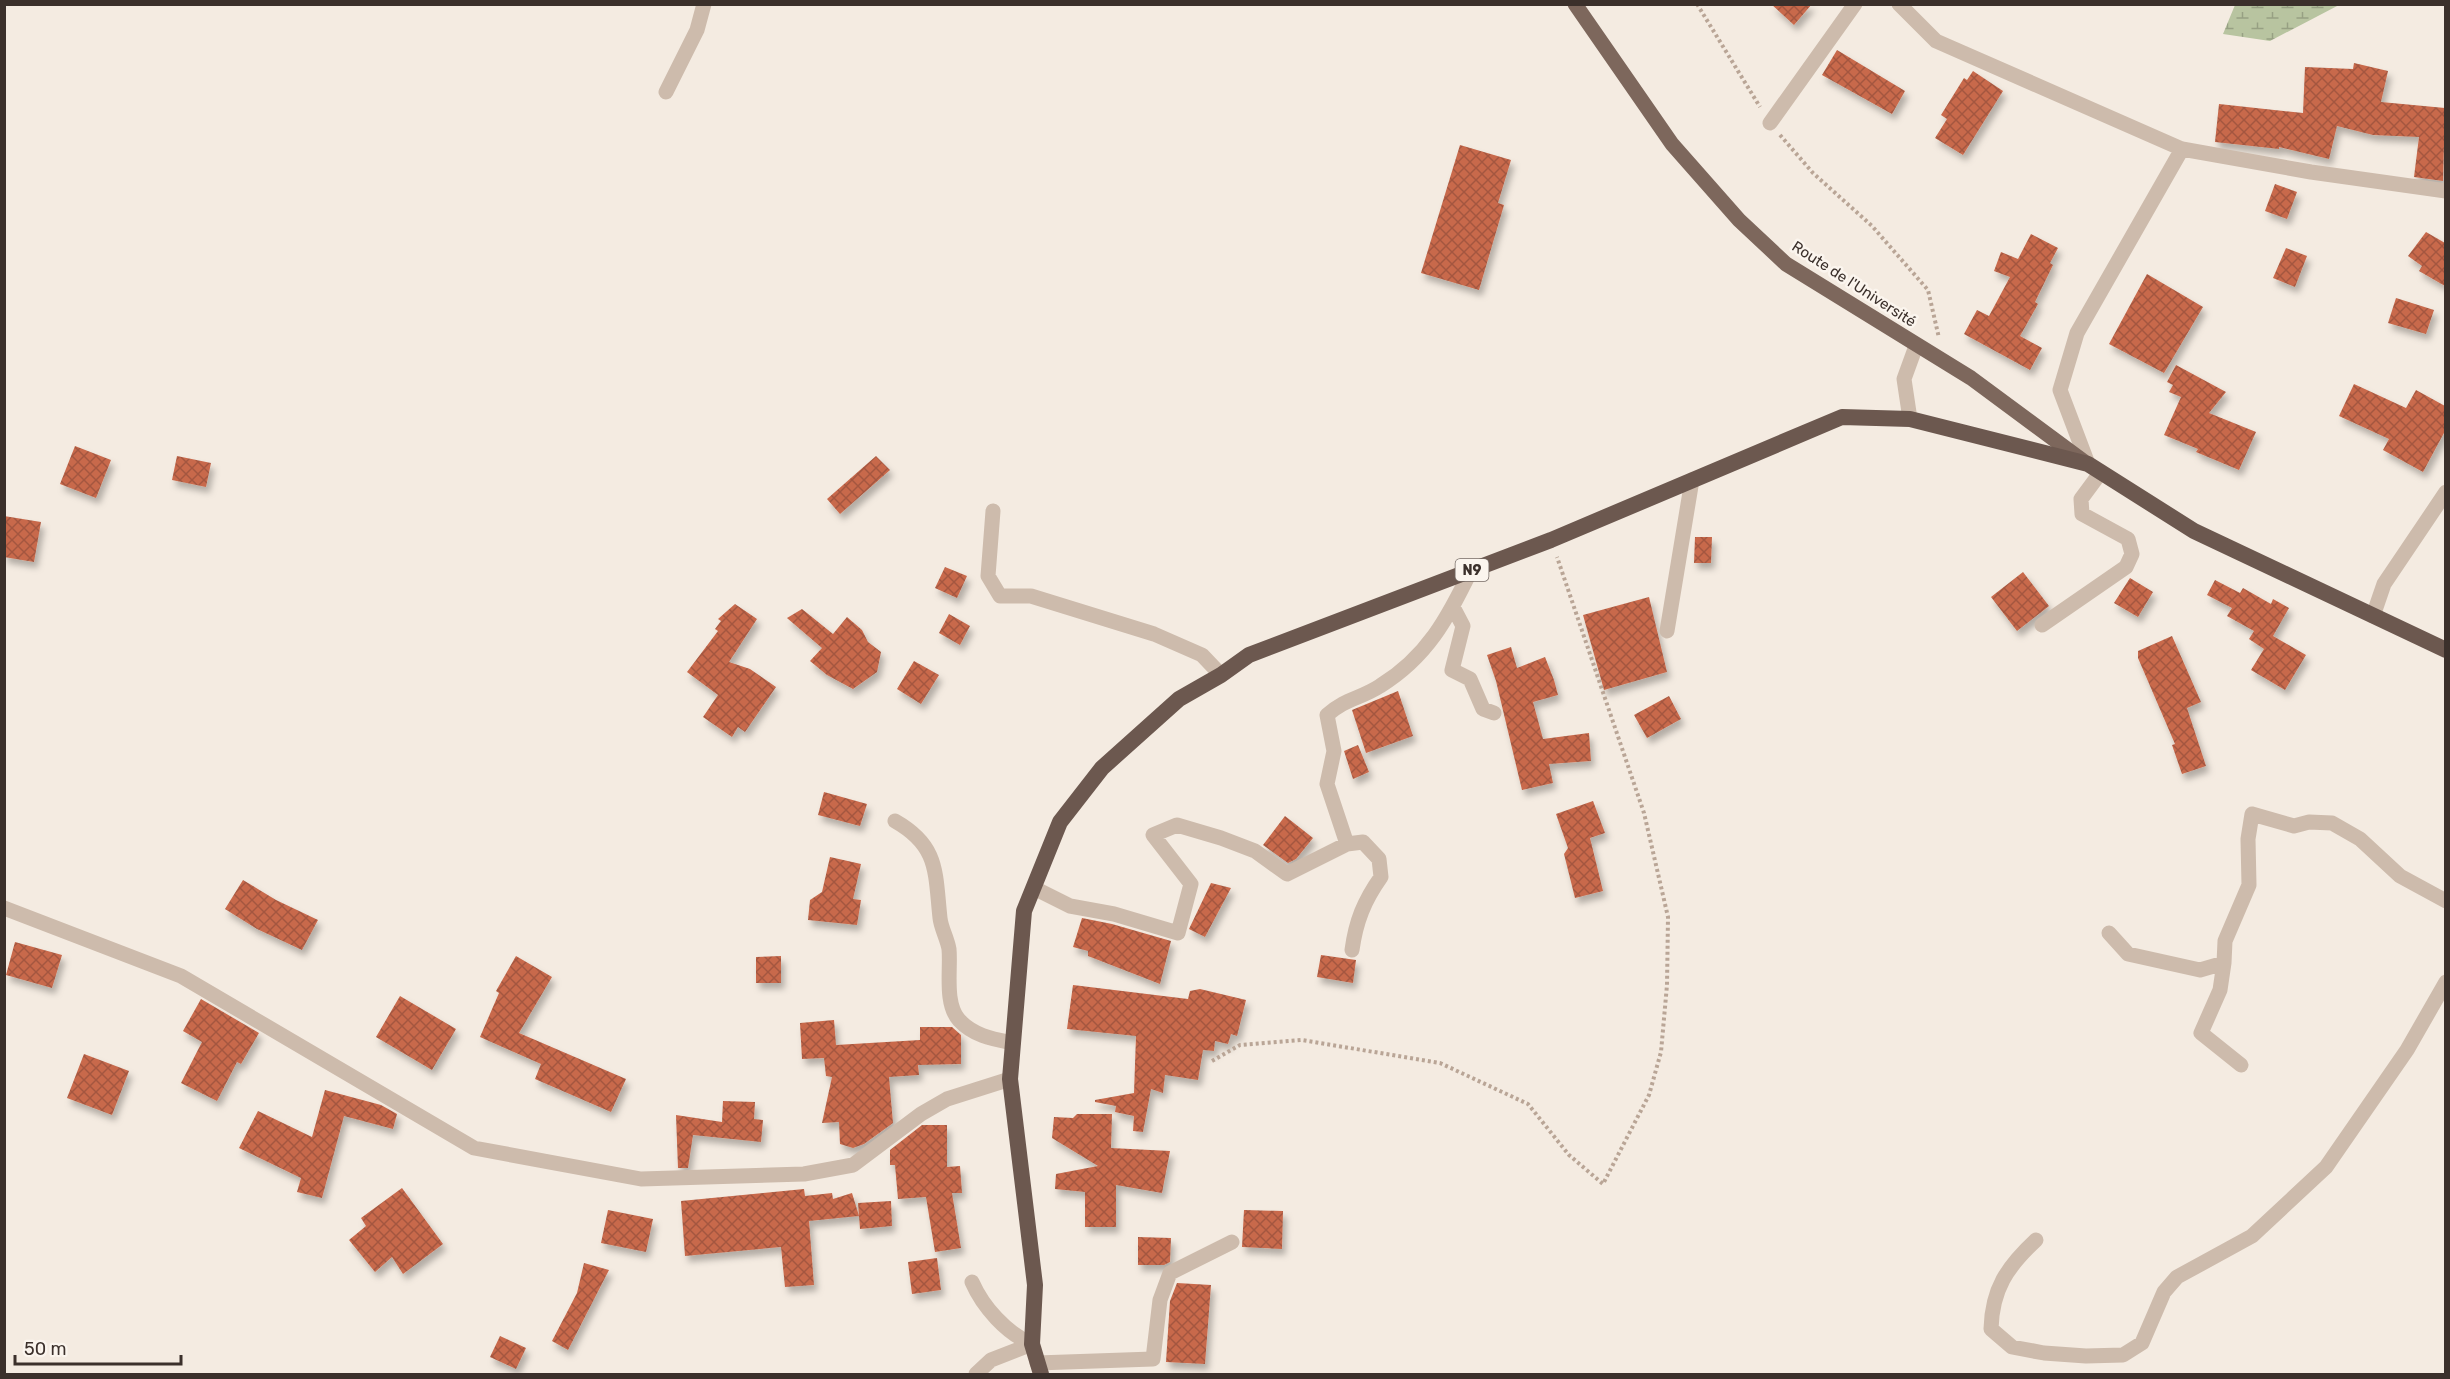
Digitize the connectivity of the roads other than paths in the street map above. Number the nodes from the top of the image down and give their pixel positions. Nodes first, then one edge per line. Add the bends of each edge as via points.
1 (704, 4) edge
2 (1575, 4) edge
3 (1855, 4) edge
4 (1899, 4) edge
5 (666, 92) dead end
6 (1770, 123) road end
7 (2182, 149) junction
8 (2445, 191) edge
9 (1916, 346) junction
10 (1910, 419) junction
11 (2095, 468) junction
12 (1692, 480) junction
13 (2445, 492) edge
14 (993, 511) dead end
15 (1471, 570) junction
16 (1453, 607) junction
17 (2373, 615) junction
18 (2042, 625) dead end
19 (1667, 631) dead end
20 (2445, 650) edge
21 (1221, 675) junction
22 (1494, 713) dead end
23 (895, 821) dead end
24 (1347, 844) junction
25 (1034, 888) junction
26 (2445, 901) edge
27 (4, 908) edge
28 (2109, 933) dead end
29 (1352, 950) dead end
30 (2224, 963) junction
31 (2445, 982) edge
32 (1013, 1042) junction
33 (2241, 1065) dead end
34 (1010, 1079) junction
35 (2036, 1240) dead end
36 (1232, 1242) dead end
37 (972, 1282) dead end
38 (1032, 1344) junction
39 (1039, 1369) edge
40 (976, 1374) edge

1 - 5 street via 697,30
2 - 9 main road, Route de l'Université via 1672,144 1739,220 1786,264
3 - 6 street
4 - 7 street via 1936,41
7 - 8 street
7 - 11 street via 2077,333 2060,390
9 - 10 street via 1904,380
9 - 11 main road, Route de l'Université via 1971,378
10 - 11 highway, N9
10 - 12 highway, N9 via 1842,417
11 - 17 highway, N9 via 2194,531
11 - 18 street via 2080,499 2082,514 2128,539 2132,554 2126,567
12 - 15 highway, N9
12 - 19 street
13 - 17 street via 2384,584
14 - 21 street via 988,576 1000,596 1031,596 1154,634 1202,655
15 - 16 street
15 - 21 highway, N9 via 1249,655
16 - 22 street via 1463,626 1452,670 1470,679 1483,709
16 - 24 street via 1446,622 1415,659 1379,687 1340,703 1327,715 1334,751 1327,784
17 - 20 highway, N9
21 - 25 highway, N9 via 1179,699 1102,768 1060,822
23 - 32 street via 912,831 930,854 937,872 940,919 949,948 952,1001 958,1018 987,1038
24 - 25 street via 1287,874 1255,851 1177,825 1153,835 1191,884 1178,933 1070,906
24 - 29 street via 1363,842 1379,859 1381,877 1356,921
25 - 32 highway, N9 via 1024,911
26 - 30 street via 2400,876 2360,839 2332,823 2294,825 2252,814 2249,885 2224,941
27 - 34 street via 181,976 474,1148 641,1179 804,1174 853,1165 947,1099
28 - 30 street via 2128,954 2200,970
30 - 33 street via 2220,990 2201,1033
31 - 35 street via 2407,1050 2326,1167 2252,1236 2177,1277 2164,1292 2142,1343 2123,1355 2044,1353 2012,1347 1991,1329 1991,1302 2015,1260
32 - 34 highway, N9
34 - 38 highway, N9 via 1035,1285
36 - 39 street via 1170,1273 1160,1300 1153,1359
37 - 38 street via 1004,1326
38 - 39 highway, N9
38 - 40 street via 991,1360

